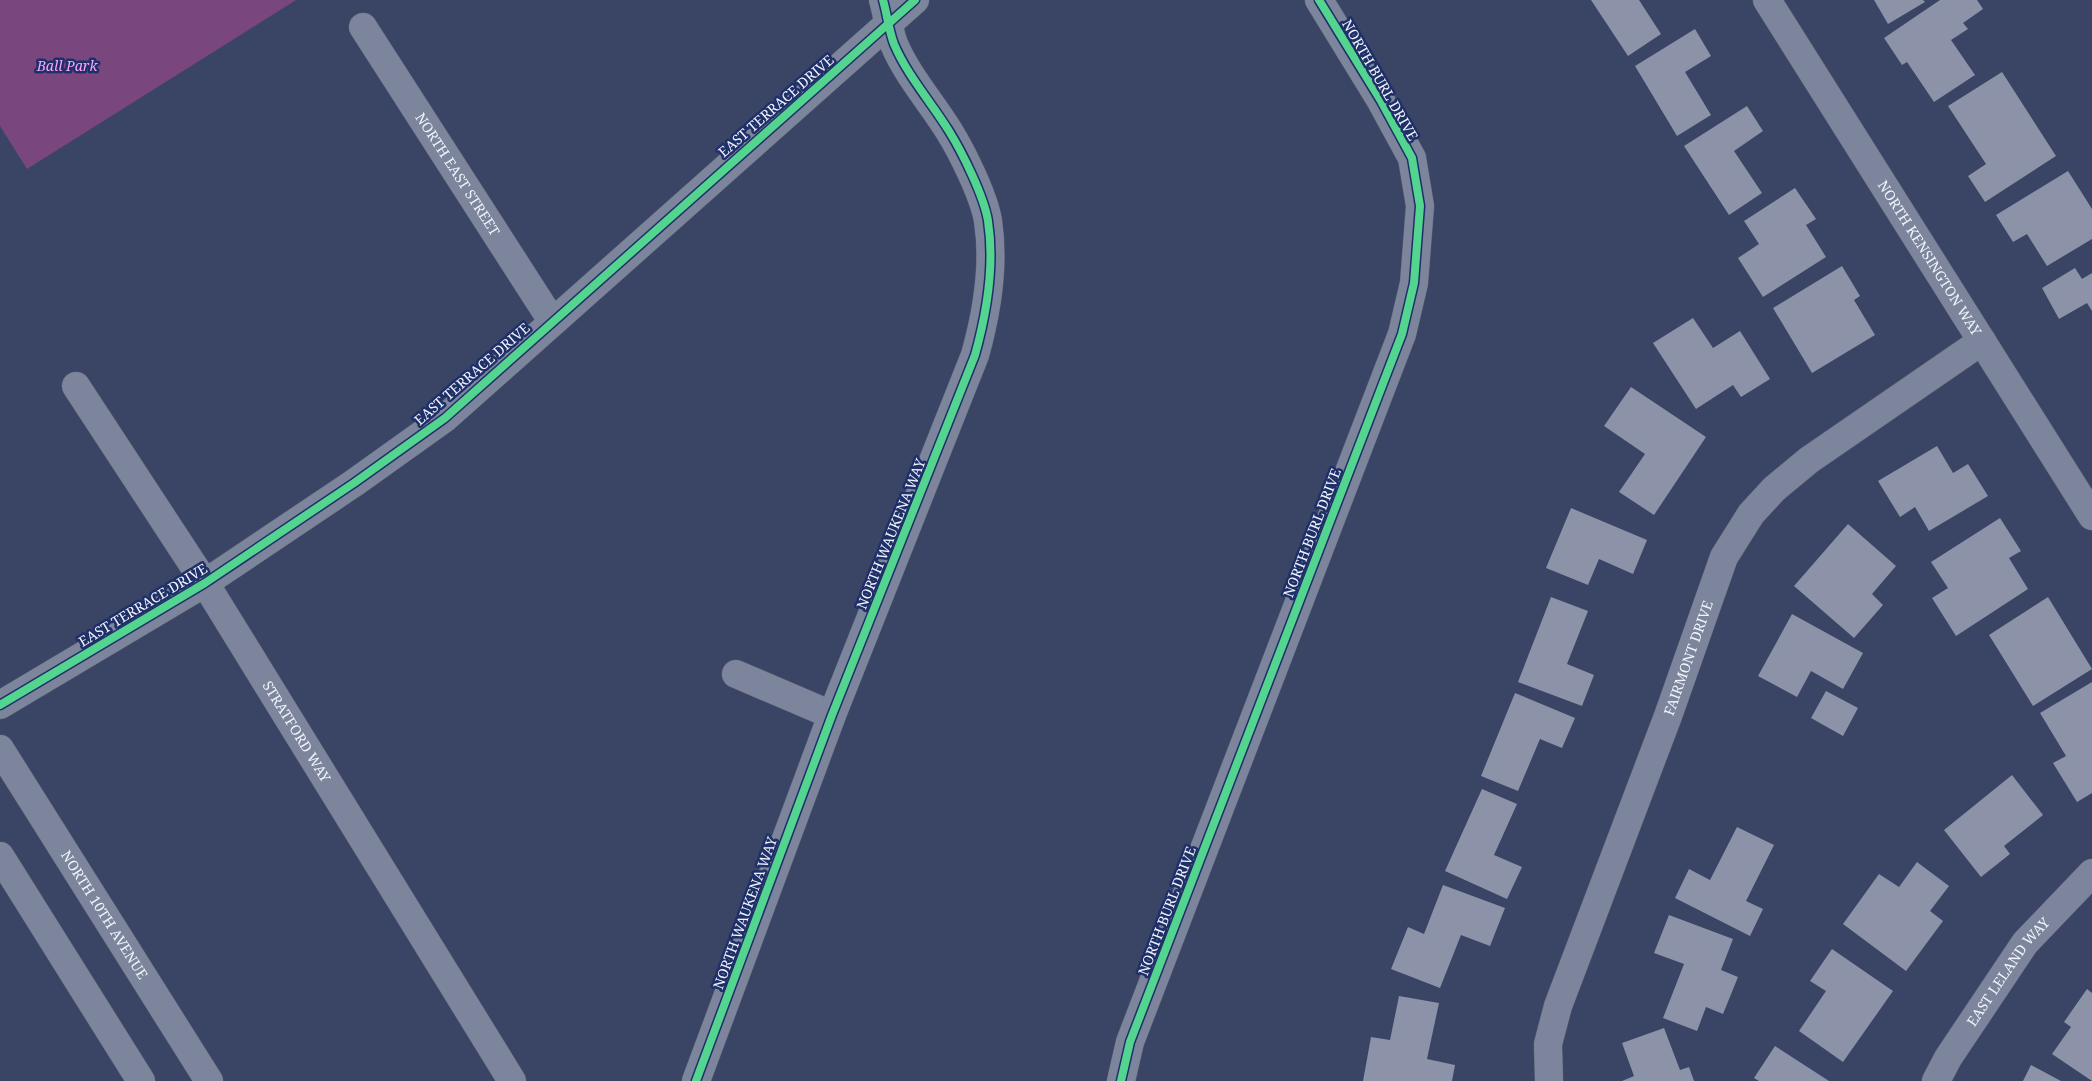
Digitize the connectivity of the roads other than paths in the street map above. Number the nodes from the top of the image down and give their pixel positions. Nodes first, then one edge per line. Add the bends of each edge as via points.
1 (915, 0) edge
2 (1318, 0) edge
3 (1767, 0) edge
4 (886, 12) edge
5 (363, 27) dead end
6 (552, 321) junction
7 (1982, 341) junction
8 (76, 386) dead end
9 (2092, 516) edge
10 (205, 583) junction
11 (736, 674) dead end
12 (0, 706) edge
13 (832, 715) junction
14 (0, 749) edge
15 (0, 856) edge
16 (2092, 873) edge
17 (141, 1081) edge
18 (209, 1081) edge
19 (512, 1081) edge
20 (696, 1081) edge
21 (1122, 1081) edge
22 (1549, 1081) edge
23 (1936, 1081) edge

1 - 4 street, EAST TERRACE DRIVE
2 - 21 street, NORTH BURL DRIVE via 1381,101 1412,158 1420,206 1414,283 1402,334 1133,1033
3 - 7 street, NORTH KENSINGTON WAY
4 - 6 street, EAST TERRACE DRIVE
4 - 13 street, NORTH WAUKENA WAY via 894,44 950,132 976,185 988,218 989,293 975,355
5 - 6 street, NORTH EAST STREET
6 - 10 street, EAST TERRACE DRIVE via 445,418
7 - 9 street, NORTH KENSINGTON WAY
7 - 22 street, FAIRMONT DRIVE via 1809,460 1781,483 1751,514 1724,557 1668,716 1558,1006 1548,1044
8 - 10 street, STRATFORD WAY
10 - 12 street, EAST TERRACE DRIVE
10 - 19 street, STRATFORD WAY
11 - 13 street
13 - 20 street, NORTH WAUKENA WAY
14 - 18 street, NORTH 10TH AVENUE
15 - 17 street
16 - 23 street, EAST LELAND WAY via 2025,944

